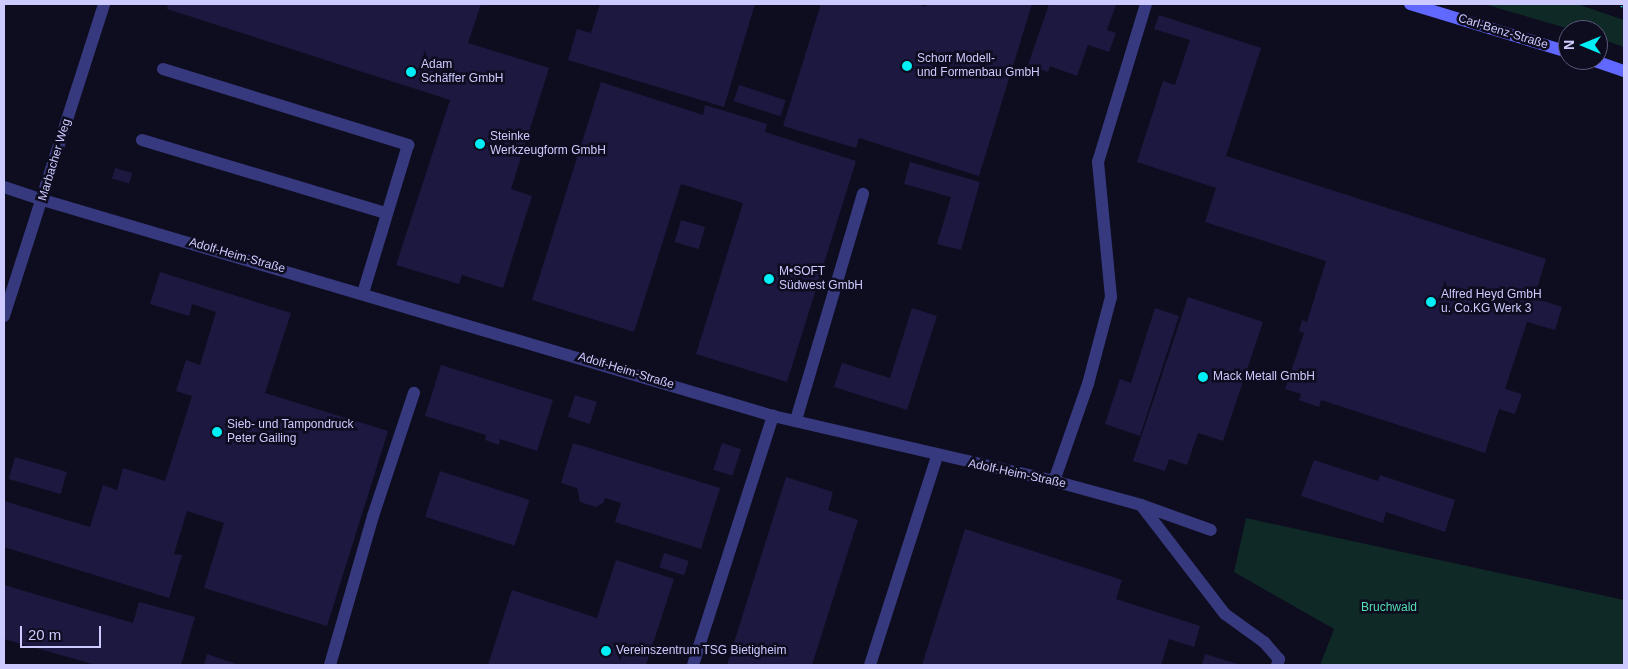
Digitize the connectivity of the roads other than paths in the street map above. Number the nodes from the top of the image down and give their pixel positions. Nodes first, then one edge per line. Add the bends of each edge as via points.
1 (104, 4) edge
2 (1146, 4) edge
3 (1410, 4) edge
4 (1558, 49) edge
5 (1608, 66) edge
6 (163, 69) dead end
7 (1624, 71) edge
8 (142, 140) dead end
9 (4, 187) edge
10 (863, 194) dead end
11 (43, 200) junction
12 (386, 213) junction
13 (363, 293) junction
14 (4, 316) edge
15 (414, 393) dead end
16 (773, 416) junction
17 (796, 420) junction
18 (937, 456) junction
19 (1054, 481) junction
20 (1141, 505) junction
21 (1211, 530) dead end
22 (330, 665) edge
23 (693, 665) edge
24 (870, 665) edge
25 (1277, 665) edge

1 - 11 street, Marbacher Weg
2 - 19 street via 1098,162 1111,297 1088,384
3 - 4 street, Carl-Benz-Straße
5 - 7 street
6 - 12 street via 408,145
8 - 12 street
9 - 11 street, Adolf-Heim-Straße
10 - 17 street
11 - 13 street, Adolf-Heim-Straße
11 - 14 street, Marbacher Weg
12 - 13 street
13 - 16 street, Adolf-Heim-Straße
15 - 22 street via 373,516
16 - 17 street, Adolf-Heim-Straße
16 - 23 street
17 - 18 street, Adolf-Heim-Straße
18 - 19 street, Adolf-Heim-Straße
18 - 24 street
19 - 20 street, Adolf-Heim-Straße
20 - 21 street, Adolf-Heim-Straße
20 - 25 street via 1225,614 1264,642 1278,659

